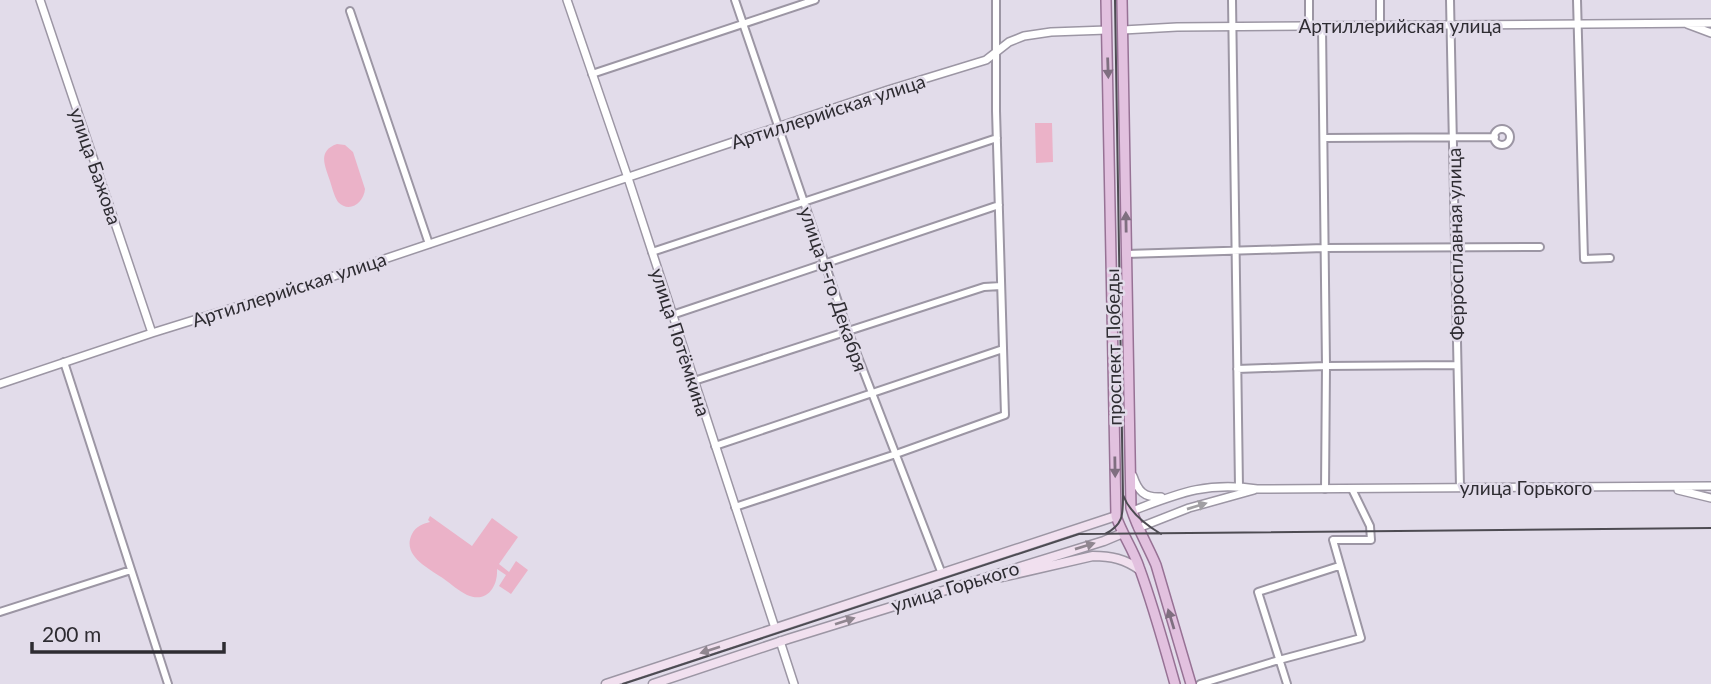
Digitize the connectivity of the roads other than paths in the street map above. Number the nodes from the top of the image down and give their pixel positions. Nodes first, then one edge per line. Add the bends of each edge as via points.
1 (40, 0) edge
2 (567, 0) edge
3 (735, 0) edge
4 (815, 0) edge
5 (996, 0) edge
6 (1106, 0) edge
7 (1122, 0) edge
8 (1232, 0) edge
9 (1309, 0) edge
10 (1380, 0) edge
11 (1450, 0) edge
12 (1577, 0) edge
13 (350, 11) dead end
14 (1683, 23) junction
15 (1711, 23) edge
16 (1578, 24) junction
17 (743, 25) junction
18 (1450, 25) junction
19 (1309, 26) junction
20 (1322, 26) junction
21 (1380, 26) junction
22 (1232, 27) junction
23 (1107, 30) junction
24 (1123, 30) junction
25 (1711, 33) edge
26 (996, 51) junction
27 (592, 74) junction
28 (777, 128) junction
29 (1495, 137) dead end
30 (997, 138) junction
31 (1324, 138) junction
32 (1452, 138) junction
33 (628, 178) junction
34 (803, 201) junction
35 (999, 205) junction
36 (429, 244) junction
37 (1540, 247) dead end
38 (1324, 248) junction
39 (1455, 248) junction
40 (1236, 251) junction
41 (652, 252) junction
42 (1126, 254) junction
43 (1610, 258) dead end
44 (824, 265) junction
45 (1001, 286) junction
46 (673, 315) junction
47 (848, 331) junction
48 (152, 333) junction
49 (1003, 349) junction
50 (64, 362) junction
51 (1457, 365) junction
52 (1326, 366) junction
53 (1237, 369) junction
54 (694, 381) junction
55 (0, 384) edge
56 (872, 394) junction
57 (715, 446) junction
58 (896, 454) junction
59 (1130, 469) junction
60 (1239, 486) junction
61 (1711, 486) edge
62 (1460, 487) junction
63 (1667, 487) junction
64 (1256, 489) junction
65 (1325, 489) junction
66 (1352, 489) junction
67 (1172, 496) junction
68 (1711, 498) edge
69 (735, 507) junction
70 (1132, 511) junction
71 (1116, 516) junction
72 (1138, 528) junction
73 (1123, 533) junction
74 (1339, 566) junction
75 (131, 569) junction
76 (1140, 570) junction
77 (942, 574) junction
78 (985, 577) junction
79 (886, 592) junction
80 (890, 606) junction
81 (0, 612) edge
82 (775, 628) junction
83 (780, 641) junction
84 (1279, 660) junction
85 (168, 684) edge
86 (606, 684) edge
87 (653, 684) edge
88 (793, 684) edge
89 (1175, 684) edge
90 (1191, 684) edge
91 (1200, 684) edge
92 (1287, 684) edge

1 - 48 street, улица Бажова
2 - 27 street, улица Потёмкина
3 - 17 street, улица 5-го Декабря
4 - 17 street
5 - 26 street
6 - 23 main road, проспект Победы
7 - 24 main road, проспект Победы
8 - 22 street
9 - 19 street
10 - 21 street
11 - 18 street, Ферросплавная улица
12 - 16 street
13 - 36 street
14 - 15 street, Артиллерийская улица
14 - 16 street, Артиллерийская улица
14 - 25 street, Артиллерийская улица
16 - 18 street, Артиллерийская улица
16 - 43 street via 1584,259
17 - 27 street
17 - 28 street, улица 5-го Декабря
18 - 21 street, Артиллерийская улица
18 - 32 street, Ферросплавная улица
19 - 20 street, Артиллерийская улица
19 - 22 street, Артиллерийская улица
20 - 21 street, Артиллерийская улица
20 - 31 street
22 - 24 street, Артиллерийская улица
22 - 40 street
23 - 24 main road, Артиллерийская улица
23 - 26 street, Артиллерийская улица via 1034,34
23 -> 71 main road, проспект Победы
42 -> 24 main road, проспект Победы
26 - 28 street, Артиллерийская улица via 986,60
26 - 30 street
27 - 33 street, улица Потёмкина
28 - 33 street, Артиллерийская улица
28 - 34 street, улица 5-го Декабря
29 - 32 street
30 - 34 street
30 - 35 street
31 - 32 street
31 - 38 street
32 - 39 street, Ферросплавная улица
33 - 36 street, Артиллерийская улица
33 - 41 street, улица Потёмкина
34 - 41 street
34 - 44 street, улица 5-го Декабря
35 - 44 street
35 - 45 street
36 - 48 street, Артиллерийская улица
37 - 39 street
38 - 39 street
38 - 40 street
38 - 52 street
39 - 51 street, Ферросплавная улица
40 - 42 street
40 - 53 street
41 - 46 street, улица Потёмкина
42 - 59 main road, проспект Победы
44 - 46 street
44 - 47 street, улица 5-го Декабря
45 - 47 street via 984,287
45 - 49 street
46 - 54 street, улица Потёмкина
47 - 54 street
47 - 56 street, улица 5-го Декабря
48 - 50 street, Артиллерийская улица
49 - 56 street
49 - 58 street via 1005,415
50 - 55 street, Артиллерийская улица
50 - 75 street
51 - 52 street
51 - 62 street, Ферросплавная улица
52 - 53 street
52 - 65 street
53 - 60 street
54 - 57 street, улица Потёмкина
56 - 57 street
56 - 58 street, улица 5-го Декабря
57 - 69 street, улица Потёмкина
58 - 69 street
58 - 77 street, улица 5-го Декабря
59 - 67 street, улица Горького via 1143,494
59 - 70 main road, проспект Победы
60 - 64 street, улица Горького
60 - 67 street, улица Горького via 1206,487
61 - 63 street, улица Горького
62 - 63 street, улица Горького
62 - 66 street, улица Горького
63 - 68 street
64 - 65 street, улица Горького
72 -> 64 street, улица Горького
65 - 66 street, улица Горького
66 - 74 street via 1370,526 1371,540 1333,540
67 - 70 street, улица Горького
69 - 82 street, улица Потёмкина
70 - 71 main road, улица Горького
70 - 72 main road, проспект Победы
71 - 73 main road, проспект Победы
71 - 77 main road, улица Горького
72 - 73 main road, улица Горького
90 -> 72 main road, проспект Победы via 1156,565
73 - 76 main road, проспект Победы
78 -> 73 main road, улица Горького
74 - 84 street via 1258,592
74 - 84 street via 1361,638
75 - 81 street
75 - 85 street
76 - 78 main road via 1121,559 1093,556 1004,577
76 - 89 main road, проспект Победы
77 - 79 main road, улица Горького
78 - 80 main road, улица Горького
79 - 80 main road
79 - 82 main road, улица Горького
83 -> 80 main road, улица Горького
82 - 83 main road, улица Потёмкина
82 -> 86 main road, улица Горького
83 - 87 main road, улица Горького
83 - 88 street, улица Потёмкина
84 - 91 street
84 - 92 street

